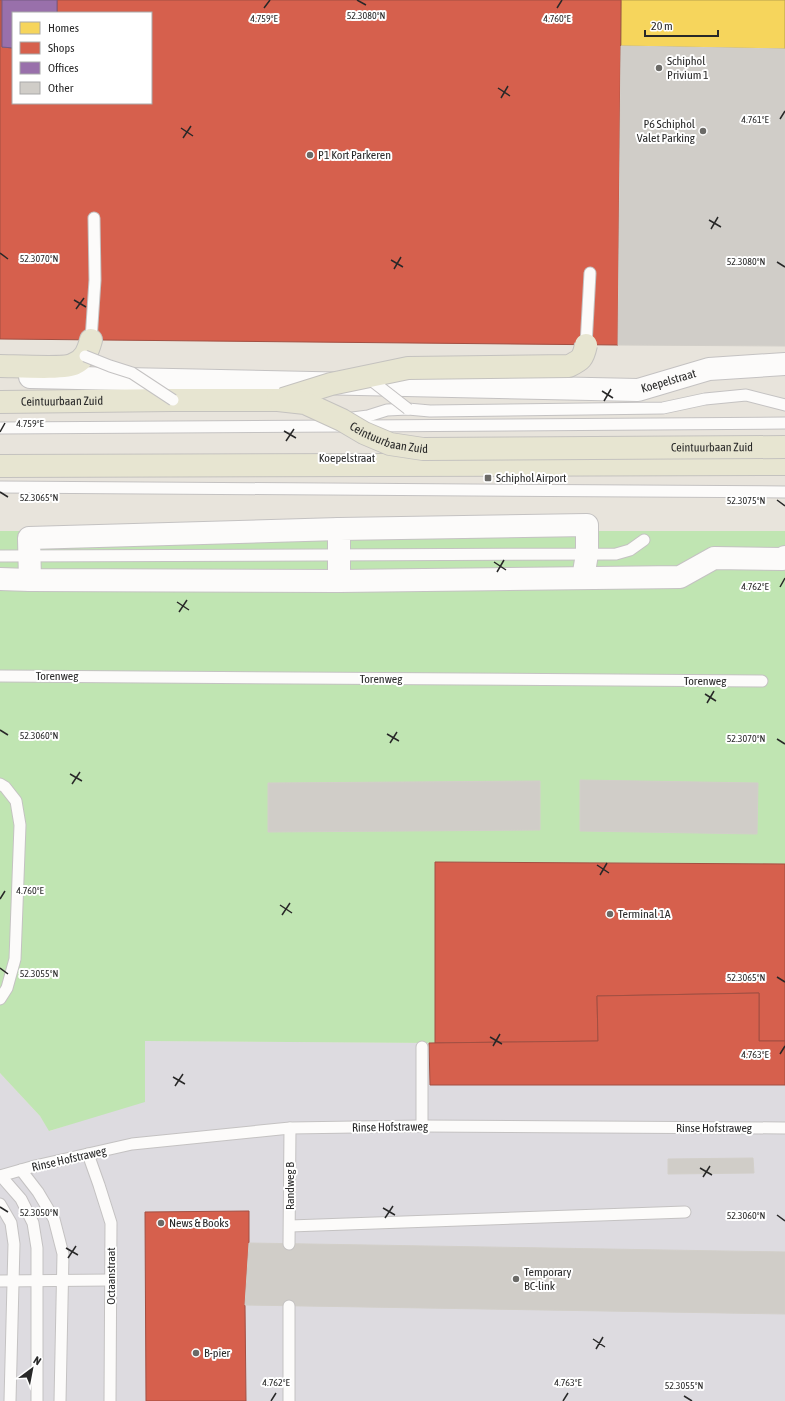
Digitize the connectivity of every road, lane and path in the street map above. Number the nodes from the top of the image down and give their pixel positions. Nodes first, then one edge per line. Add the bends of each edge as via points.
1 (94, 218) dead end
2 (590, 273) dead end
3 (586, 345) joint
4 (88, 348) junction
5 (785, 364) edge
6 (0, 366) edge
7 (0, 376) edge
8 (366, 377) junction
9 (173, 400) junction
10 (278, 400) junction
11 (0, 402) edge
12 (785, 405) edge
13 (408, 408) junction
14 (342, 420) junction
15 (785, 422) edge
16 (0, 428) edge
17 (785, 441) edge
18 (785, 447) edge
19 (0, 457) edge
20 (785, 464) edge
21 (0, 466) edge
22 (0, 487) edge
23 (785, 492) edge
24 (339, 528) junction
25 (644, 540) dead end
26 (587, 554) junction
27 (339, 555) junction
28 (0, 556) edge
29 (30, 556) junction
30 (785, 557) edge
31 (584, 578) junction
32 (0, 579) edge
33 (30, 580) junction
34 (339, 581) junction
35 (0, 676) edge
36 (762, 681) dead end
37 (0, 784) edge
38 (0, 999) edge
39 (422, 1048) dead end
40 (422, 1126) junction
41 (290, 1128) junction
42 (785, 1128) edge
43 (88, 1154) junction
44 (21, 1170) junction
45 (0, 1176) edge
46 (0, 1204) edge
47 (685, 1212) dead end
48 (290, 1226) junction
49 (289, 1244) dead end
50 (62, 1280) junction
51 (110, 1280) junction
52 (0, 1281) edge
53 (13, 1281) junction
54 (37, 1281) junction
55 (289, 1306) dead end
56 (10, 1401) edge
57 (37, 1401) edge
58 (60, 1401) edge
59 (110, 1401) edge
60 (289, 1401) edge

1 - 4 lane via 95,280
2 - 3 lane
3 - 8 main road, bridge via 581,361 569,366 408,368
4 - 6 main road via 73,366
4 - 9 lane, bridge via 110,366 132,373
5 - 7 street, Koepelstraat via 709,370 638,390
8 - 10 main road, bridge via 331,384
8 - 13 lane, bridge
9 - 10 main road, Ceintuurbaan Zuid
9 - 11 main road, Ceintuurbaan Zuid
10 - 14 main road, Ceintuurbaan Zuid, bridge via 305,403
12 - 13 lane via 746,395 705,399 663,408 430,411
13 - 14 lane, bridge
14 - 18 main road, Ceintuurbaan Zuid, bridge via 390,444 423,449
15 - 16 lane
17 - 19 street, Koepelstraat via 766,454 748,458
20 - 21 main road
22 - 23 lane
24 - 26 street via 587,525
24 - 27 street
24 - 29 street via 29,538
25 - 26 lane via 630,550 616,554
26 - 27 lane
26 - 31 street
27 - 29 lane
27 - 34 street
28 - 29 lane
29 - 33 street
30 - 31 street via 714,558 680,577
31 - 34 street
32 - 33 street
33 - 34 street
35 - 36 lane, Torenweg
37 - 38 lane via 16,802 20,825 15,959 7,988
39 - 40 lane
40 - 41 lane, Rinse Hofstraweg
40 - 42 lane, Rinse Hofstraweg
41 - 43 lane, Rinse Hofstraweg via 132,1144
41 - 48 lane, Randweg B
43 - 44 lane, Rinse Hofstraweg
43 - 51 lane, Octaanstraat via 111,1223
44 - 45 lane, Rinse Hofstraweg
44 - 50 lane via 54,1218 63,1254
45 - 54 lane via 21,1199 33,1223 38,1248
46 - 53 lane via 11,1223 14,1244
47 - 48 lane
48 - 49 lane, Randweg B
50 - 51 lane
50 - 54 lane
50 - 58 lane
51 - 59 lane, Octaanstraat
52 - 53 lane
53 - 54 lane
53 - 56 lane
54 - 57 lane
55 - 60 lane

